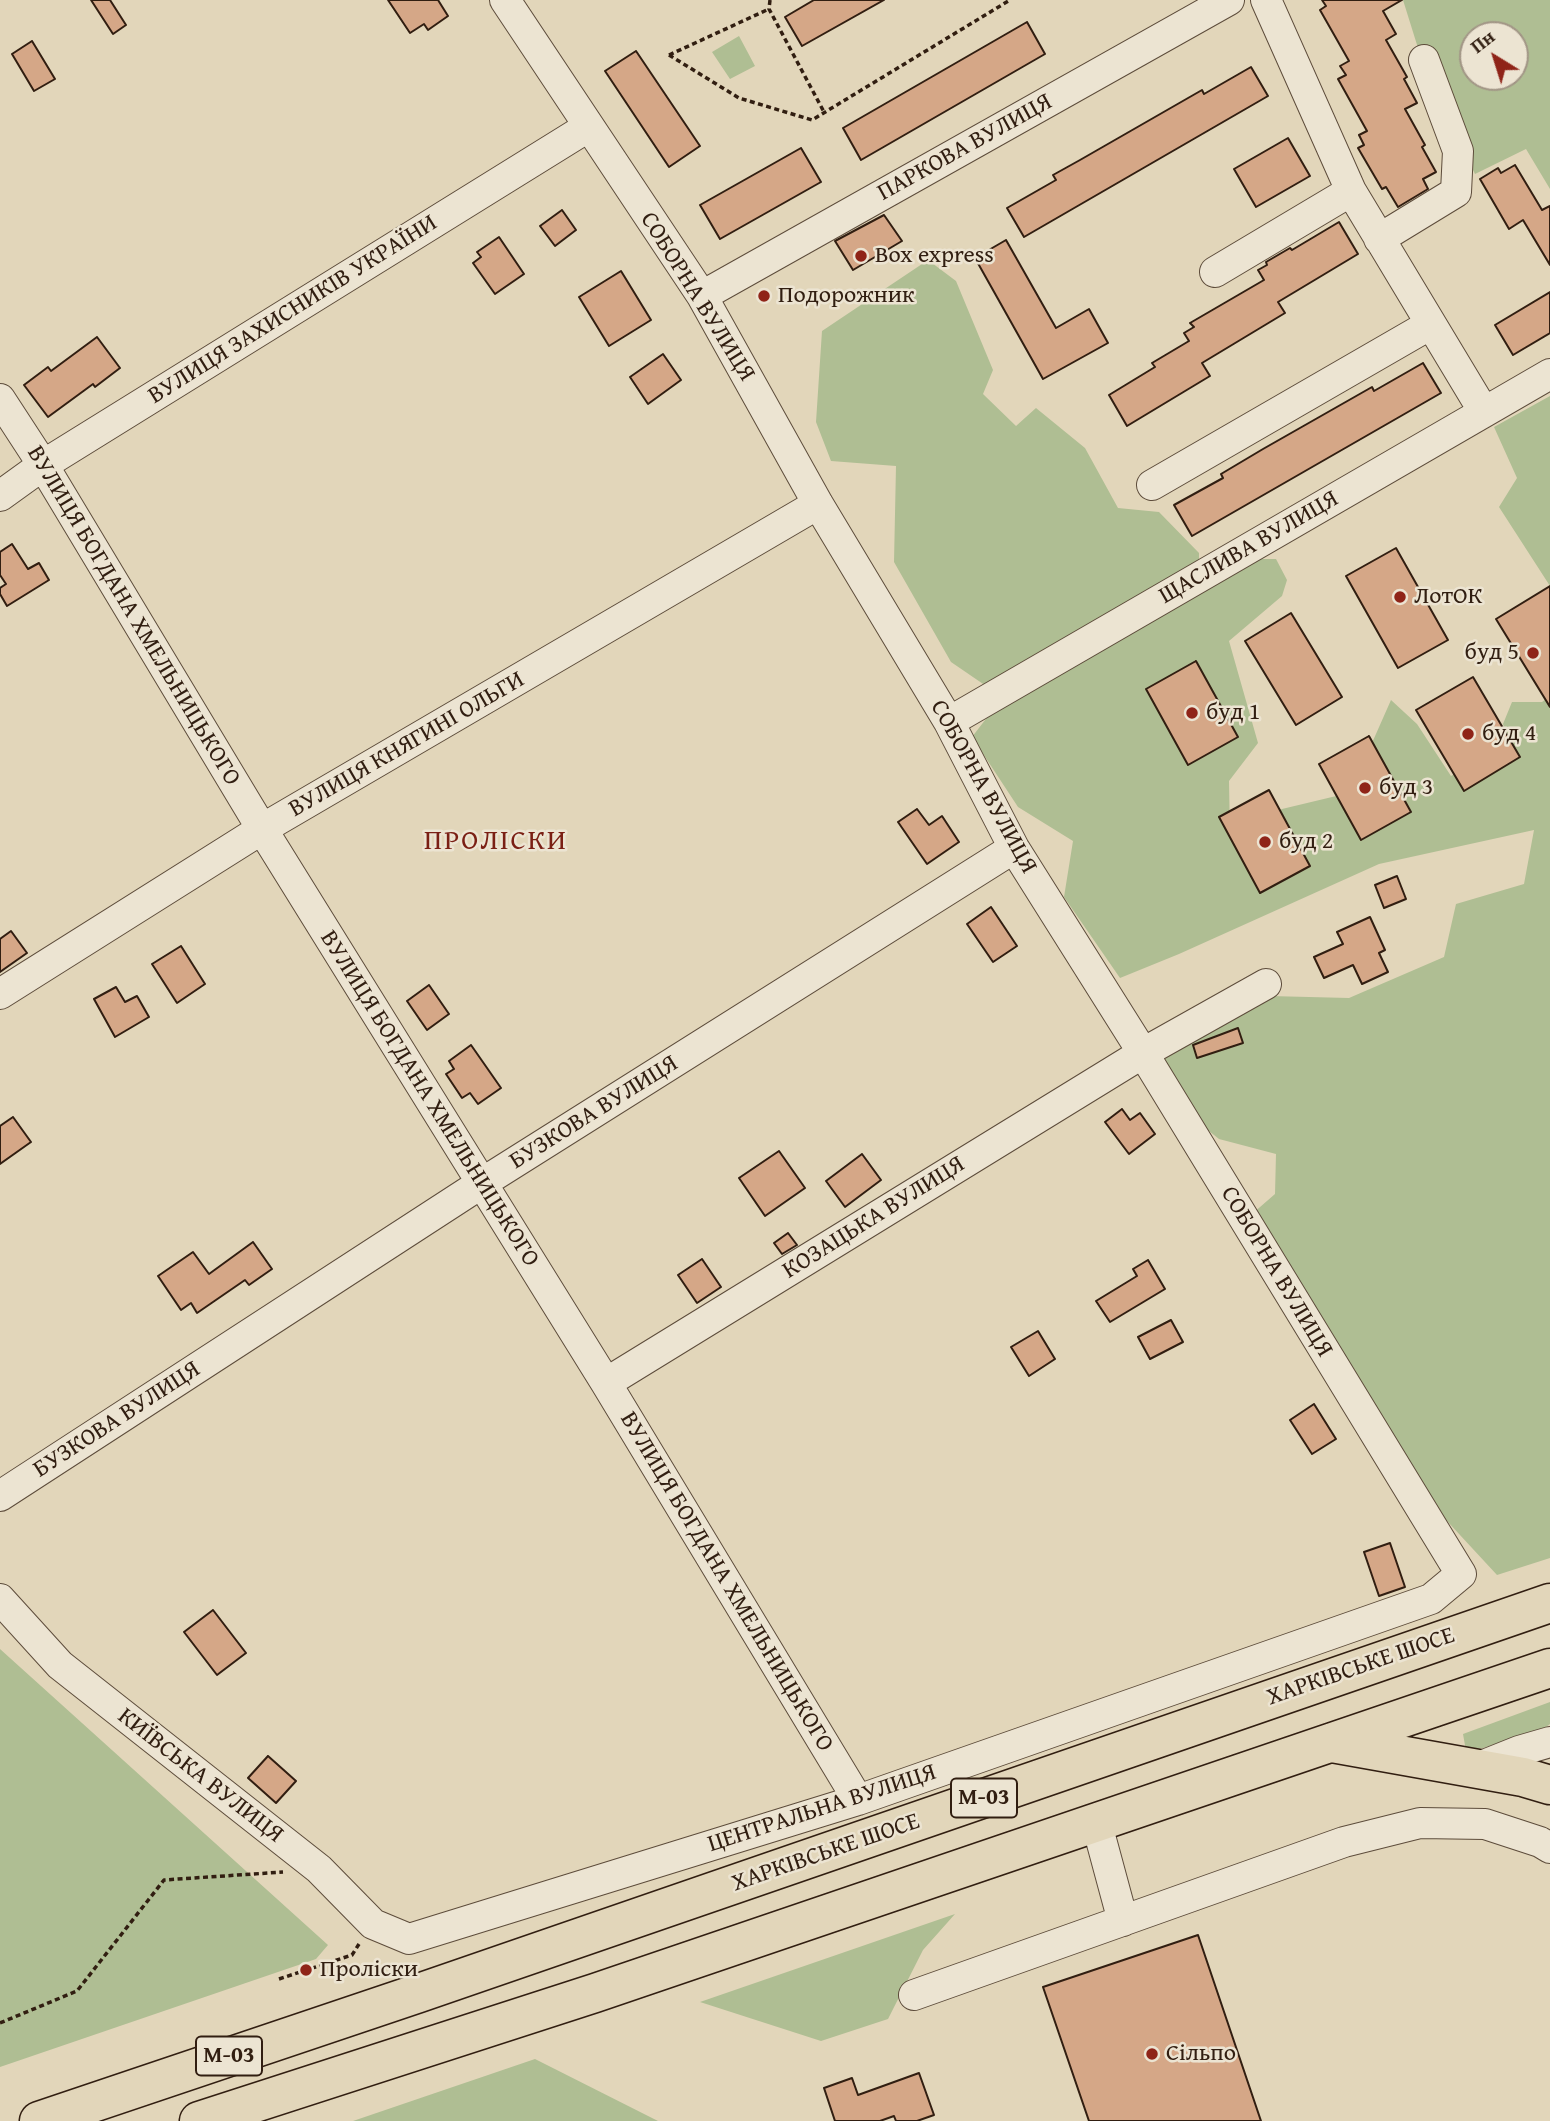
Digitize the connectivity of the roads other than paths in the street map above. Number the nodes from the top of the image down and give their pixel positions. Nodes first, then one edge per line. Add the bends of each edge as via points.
1 (505, 0) edge
2 (1229, 0) edge
3 (1266, 0) edge
4 (1424, 60) dead end
5 (588, 127) junction
6 (1351, 191) junction
7 (1379, 239) junction
8 (1215, 272) dead end
9 (702, 296) junction
10 (1431, 324) junction
11 (1550, 374) edge
12 (0, 399) edge
13 (1484, 412) junction
14 (43, 465) junction
15 (1152, 485) dead end
16 (0, 496) edge
17 (818, 504) junction
18 (949, 722) junction
19 (262, 830) junction
20 (1014, 848) junction
21 (1266, 984) dead end
22 (0, 994) edge
23 (1143, 1053) junction
24 (482, 1183) junction
25 (606, 1383) junction
26 (0, 1496) edge
27 (1461, 1574) joint
28 (0, 1600) edge
29 (1550, 1603) edge
30 (1550, 1668) edge
31 (1550, 1742) edge
32 (1330, 1743) junction
33 (1474, 1769) junction
34 (1550, 1784) edge
35 (858, 1800) junction
36 (1096, 1821) junction
37 (1550, 1848) edge
38 (1123, 1922) junction
39 (409, 1939) joint
40 (914, 1995) dead end
41 (39, 2121) edge
42 (199, 2121) edge

1 - 5 street, СОБОРНА ВУЛИЦЯ
2 - 9 street, ПАРКОВА ВУЛИЦЯ
3 - 6 street
4 - 7 street via 1458,151 1457,192
5 - 9 street, СОБОРНА ВУЛИЦЯ
5 - 14 street, ВУЛИЦЯ ЗАХИСНИКІВ УКРАЇНИ
6 - 7 street
6 - 8 street
7 - 10 street
9 - 17 street, СОБОРНА ВУЛИЦЯ
10 - 13 street
10 - 15 street
11 - 13 street, ЩАСЛИВА ВУЛИЦЯ
12 - 14 street, ВУЛИЦЯ БОГДАНА ХМЕЛЬНИЦЬКОГО
13 - 18 street, ЩАСЛИВА ВУЛИЦЯ
14 - 16 street, ВУЛИЦЯ ЗАХИСНИКІВ УКРАЇНИ
14 - 19 street, ВУЛИЦЯ БОГДАНА ХМЕЛЬНИЦЬКОГО
17 - 18 street, СОБОРНА ВУЛИЦЯ
17 - 19 street, ВУЛИЦЯ КНЯГИНІ ОЛЬГИ
18 - 20 street, СОБОРНА ВУЛИЦЯ
19 - 22 street, ВУЛИЦЯ КНЯГИНІ ОЛЬГИ
19 - 24 street, ВУЛИЦЯ БОГДАНА ХМЕЛЬНИЦЬКОГО
20 - 23 street, СОБОРНА ВУЛИЦЯ
20 - 24 street, БУЗКОВА ВУЛИЦЯ
21 - 23 street, КОЗАЦЬКА ВУЛИЦЯ
23 - 25 street, КОЗАЦЬКА ВУЛИЦЯ
23 - 27 street, СОБОРНА ВУЛИЦЯ
24 - 25 street, ВУЛИЦЯ БОГДАНА ХМЕЛЬНИЦЬКОГО
24 - 26 street, БУЗКОВА ВУЛИЦЯ
25 - 35 street, ВУЛИЦЯ БОГДАНА ХМЕЛЬНИЦЬКОГО
27 - 35 street, ЦЕНТРАЛЬНА ВУЛИЦЯ via 1431,1599
28 - 39 street, КИЇВСЬКА ВУЛИЦЯ via 60,1665 319,1869 373,1924
29 - 41 highway, ХАРКІВСЬКЕ ШОСЕ / М-03
30 - 32 highway, М-03
31 - 33 street
32 - 33 highway
32 - 36 highway, М-03
33 - 34 highway
35 - 39 street, ЦЕНТРАЛЬНА ВУЛИЦЯ
36 - 38 street
36 - 42 highway, М-03 via 595,1993
37 - 38 street via 1485,1824 1420,1823 1344,1842
38 - 40 street

